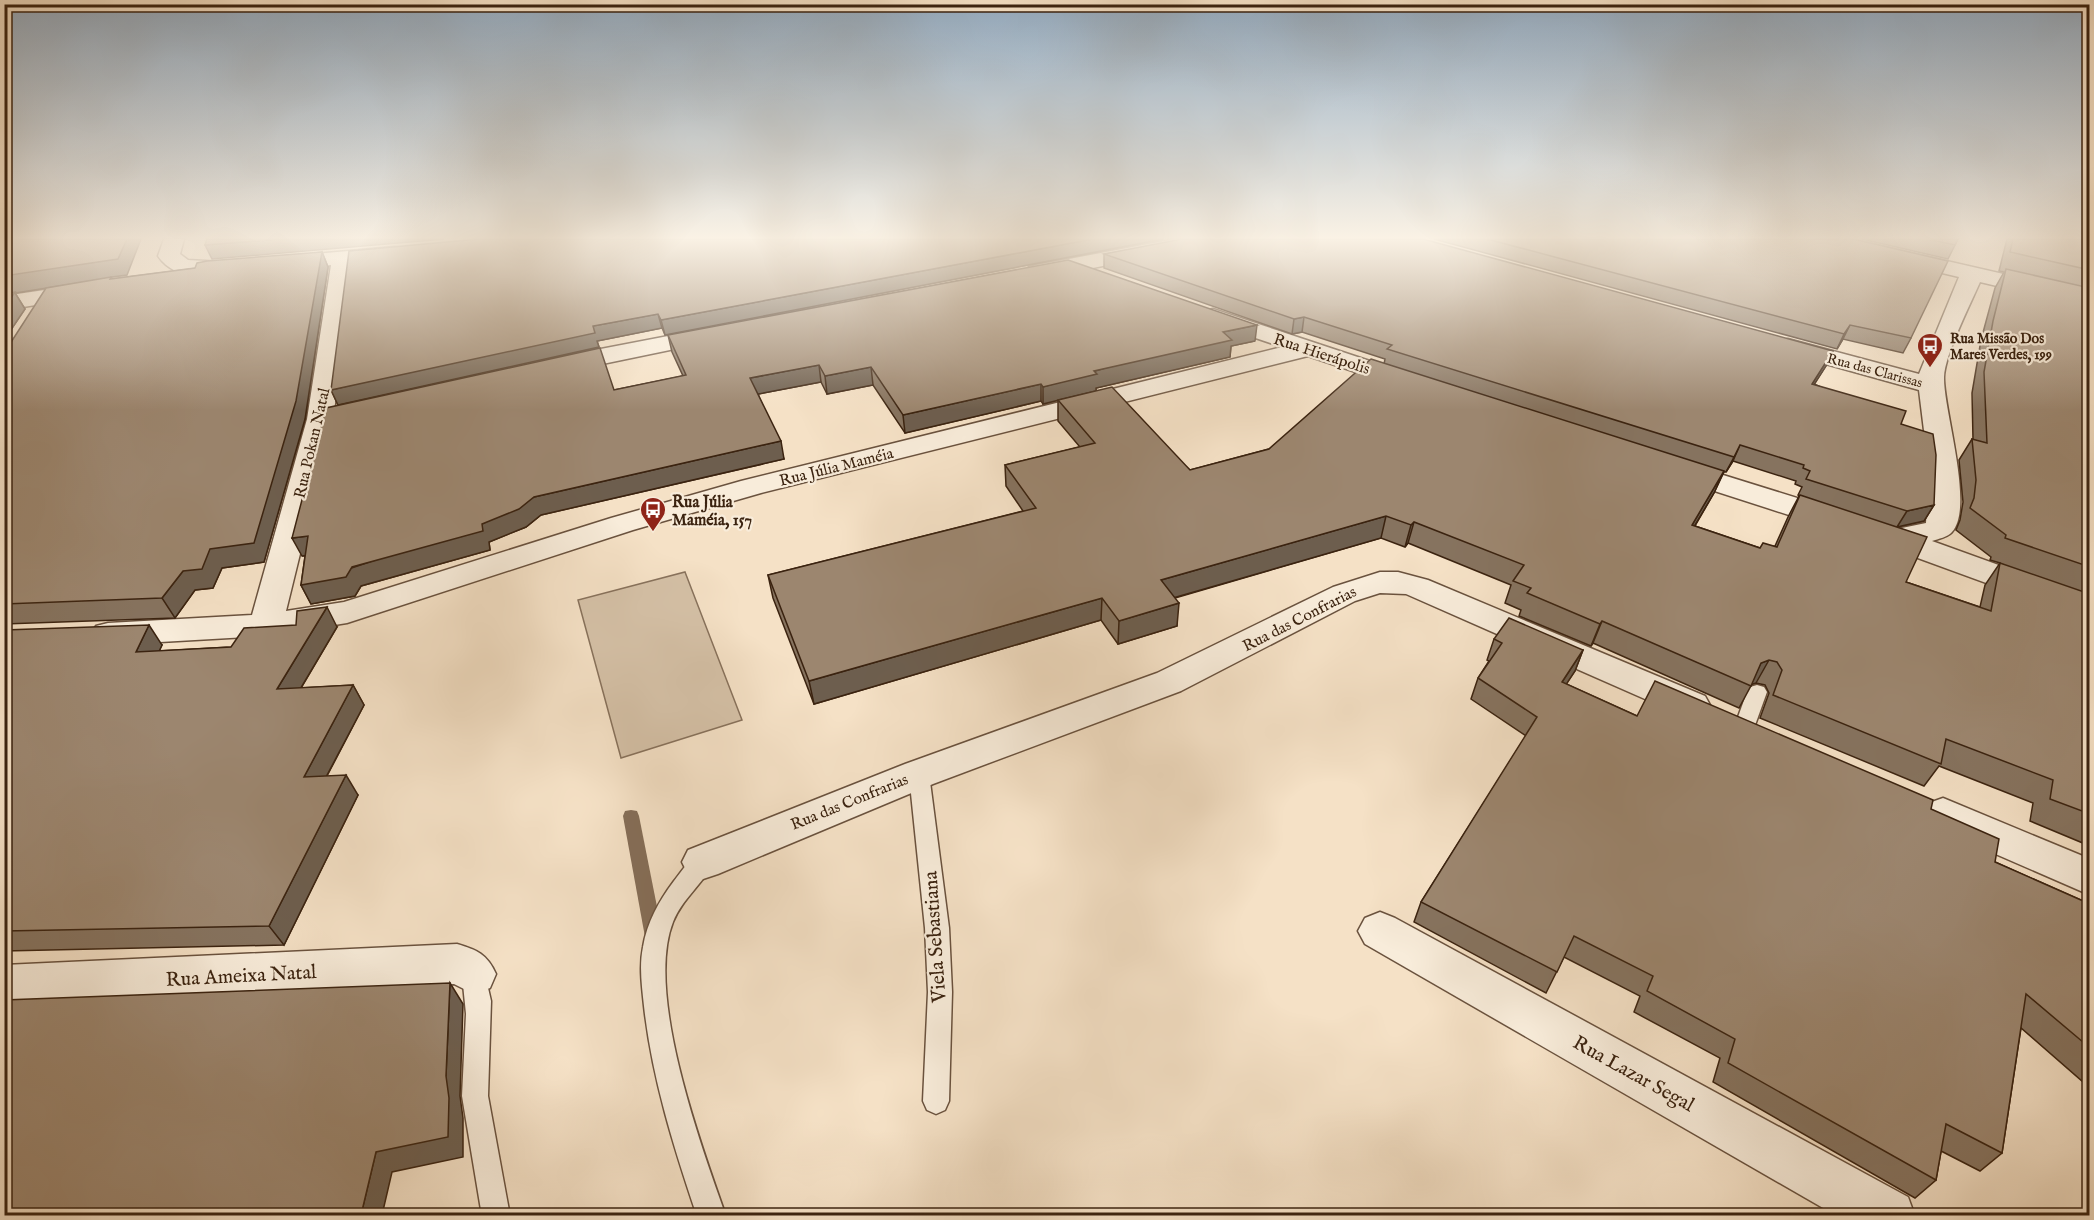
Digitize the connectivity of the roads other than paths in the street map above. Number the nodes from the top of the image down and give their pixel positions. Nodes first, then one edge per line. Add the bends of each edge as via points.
1 (54, 296) edge
2 (340, 296) edge
3 (1963, 296) edge
4 (2072, 296) edge
5 (47, 297) junction
6 (2090, 300) edge
7 (4, 303) edge
8 (1189, 307) edge
9 (29, 326) edge
10 (733, 331) edge
11 (1771, 341) edge
12 (1306, 349) junction
13 (536, 370) edge
14 (1933, 386) junction
15 (1422, 387) edge
16 (1659, 464) edge
17 (1896, 539) junction
18 (2090, 610) edge
19 (266, 625) junction
20 (73, 635) edge
21 (1757, 692) edge
22 (1744, 728) junction
23 (1777, 742) edge
24 (919, 774) junction
25 (1909, 800) edge
26 (703, 862) joint
27 (2090, 878) edge
28 (1380, 931) dead end
29 (474, 974) joint
30 (4, 985) edge
31 (936, 1101) dead end
32 (496, 1215) edge
33 (712, 1215) edge
34 (1889, 1215) edge

1 - 5 street
2 - 19 street, Rua Pokan Natal via 331,416
3 - 14 street via 1931,374
4 - 6 street
5 - 7 street
5 - 9 street
8 - 12 street, Rua Hierápolis
10 - 13 street
11 - 14 street, Rua das Clarissas
12 - 15 street, Rua Hierápolis
12 - 19 street, Rua Júlia Maméia via 751,487 357,609
14 - 17 street via 1945,509 1940,528
16 - 17 street
17 - 18 street
19 - 20 street, Rua Júlia Maméia
21 - 22 lane
22 - 23 street, Rua das Confrarias
22 - 24 street, Rua das Confrarias via 1417,587 1384,580 1344,594 1169,682
24 - 26 street, Rua das Confrarias
24 - 31 lane, Viela Sebastiana via 937,928 940,993
25 - 27 street
26 - 33 lane via 660,923 654,956 654,992 668,1067 699,1182
28 - 34 street, Rua Lazar Segal
29 - 30 street, Rua Ameixa Natal via 457,964
29 - 32 lane via 480,1020 474,1079

